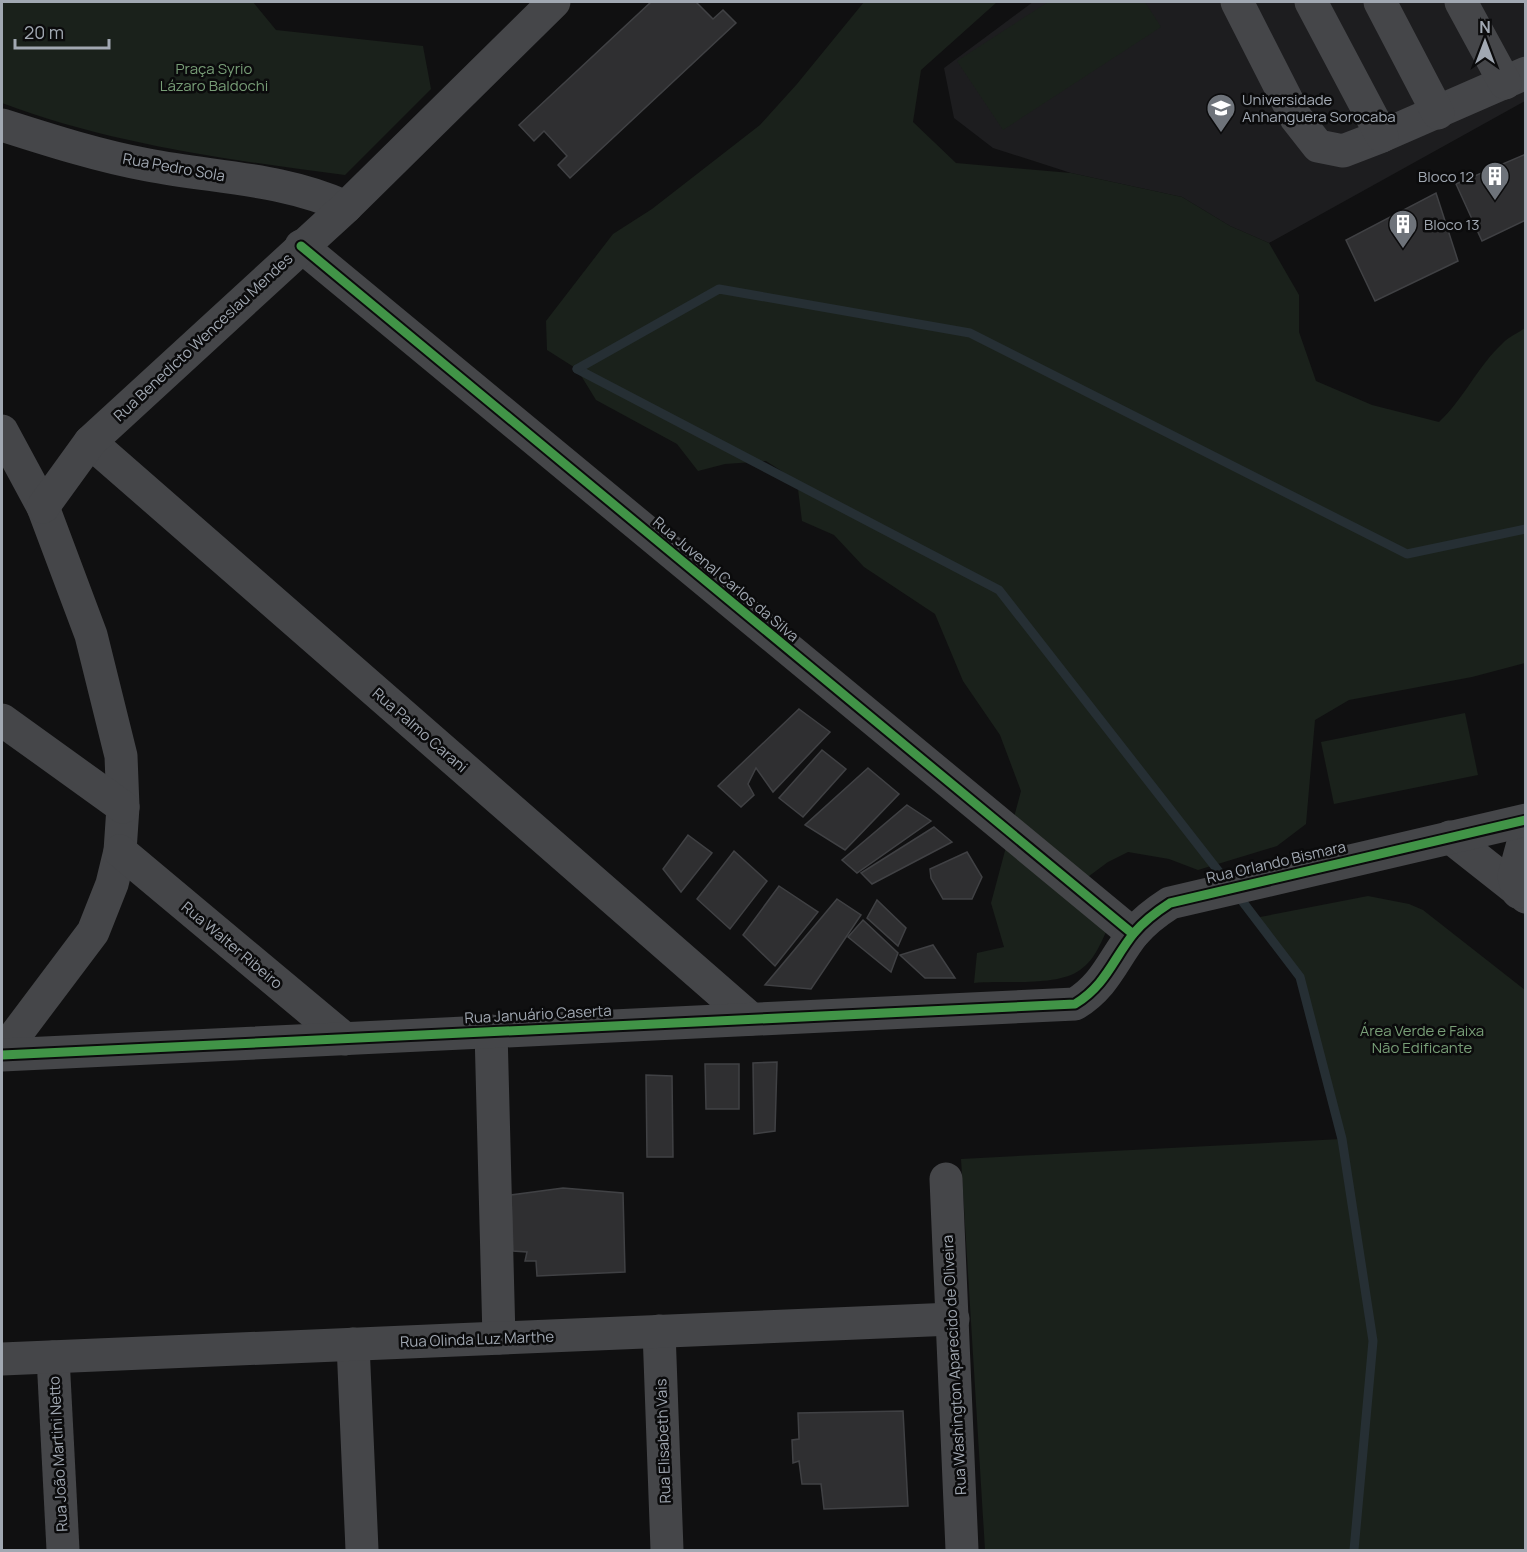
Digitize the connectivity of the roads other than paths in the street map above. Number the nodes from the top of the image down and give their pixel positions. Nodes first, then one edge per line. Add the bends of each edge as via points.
1 (554, 2) edge
2 (1237, 2) edge
3 (1311, 2) edge
4 (1380, 2) edge
5 (1461, 2) edge
6 (1515, 78) edge
7 (1438, 112) junction
8 (2, 125) edge
9 (1382, 136) junction
10 (346, 207) junction
11 (301, 246) junction
12 (2, 431) edge
13 (90, 442) junction
14 (43, 507) junction
15 (2, 720) edge
16 (123, 807) junction
17 (1526, 820) edge
18 (1526, 832) edge
19 (1450, 837) junction
20 (120, 852) junction
21 (1522, 894) edge
22 (1133, 934) junction
23 (1075, 1004) joint
24 (751, 1019) junction
25 (490, 1031) junction
26 (345, 1039) junction
27 (2, 1054) edge
28 (946, 1179) dead end
29 (953, 1319) junction
30 (659, 1331) junction
31 (499, 1338) junction
32 (353, 1344) junction
33 (53, 1357) junction
34 (2, 1359) edge
35 (63, 1551) edge
36 (362, 1551) edge
37 (667, 1551) edge
38 (962, 1551) edge

1 - 10 street, Rua Benedicto Wenceslau Mendes
2 - 9 street via 1296,118 1318,146 1343,151
3 - 9 street
4 - 7 street
5 - 6 street
6 - 7 street
7 - 9 street
8 - 10 street, Rua Pedro Sola via 148,165 237,177 318,194
10 - 11 street, Rua Benedicto Wenceslau Mendes
11 - 13 street, Rua Benedicto Wenceslau Mendes
11 - 22 street, Rua Juvenal Carlos da Silva
12 - 14 street
13 - 14 street, Rua Benedicto Wenceslau Mendes
13 - 24 street, Rua Palmo Carani
14 - 16 street via 91,635 121,756
15 - 16 street
16 - 20 street
17 - 19 street, Rua Orlando Bismara
18 - 21 street via 1514,876
19 - 21 street
19 - 22 street, Rua Orlando Bismara via 1170,903 1149,916
20 - 26 street, Rua Walter Ribeiro
20 - 27 street via 93,932
22 - 23 street, Rua Orlando Bismara via 1094,993
23 - 24 street, Rua Januário Caserta
24 - 25 street, Rua Januário Caserta
25 - 26 street, Rua Januário Caserta
25 - 31 street
26 - 27 street, Rua Januário Caserta
28 - 29 street, Rua Washington Aparecido de Oliveira
29 - 30 street, Rua Olinda Luz Marthe
29 - 38 street, Rua Washington Aparecido de Oliveira
30 - 31 street, Rua Olinda Luz Marthe
30 - 37 street, Rua Elisabeth Vais
31 - 32 street, Rua Olinda Luz Marthe
32 - 33 street, Rua Olinda Luz Marthe
32 - 36 street
33 - 34 street, Rua Olinda Luz Marthe
33 - 35 street, Rua João Martini Netto

